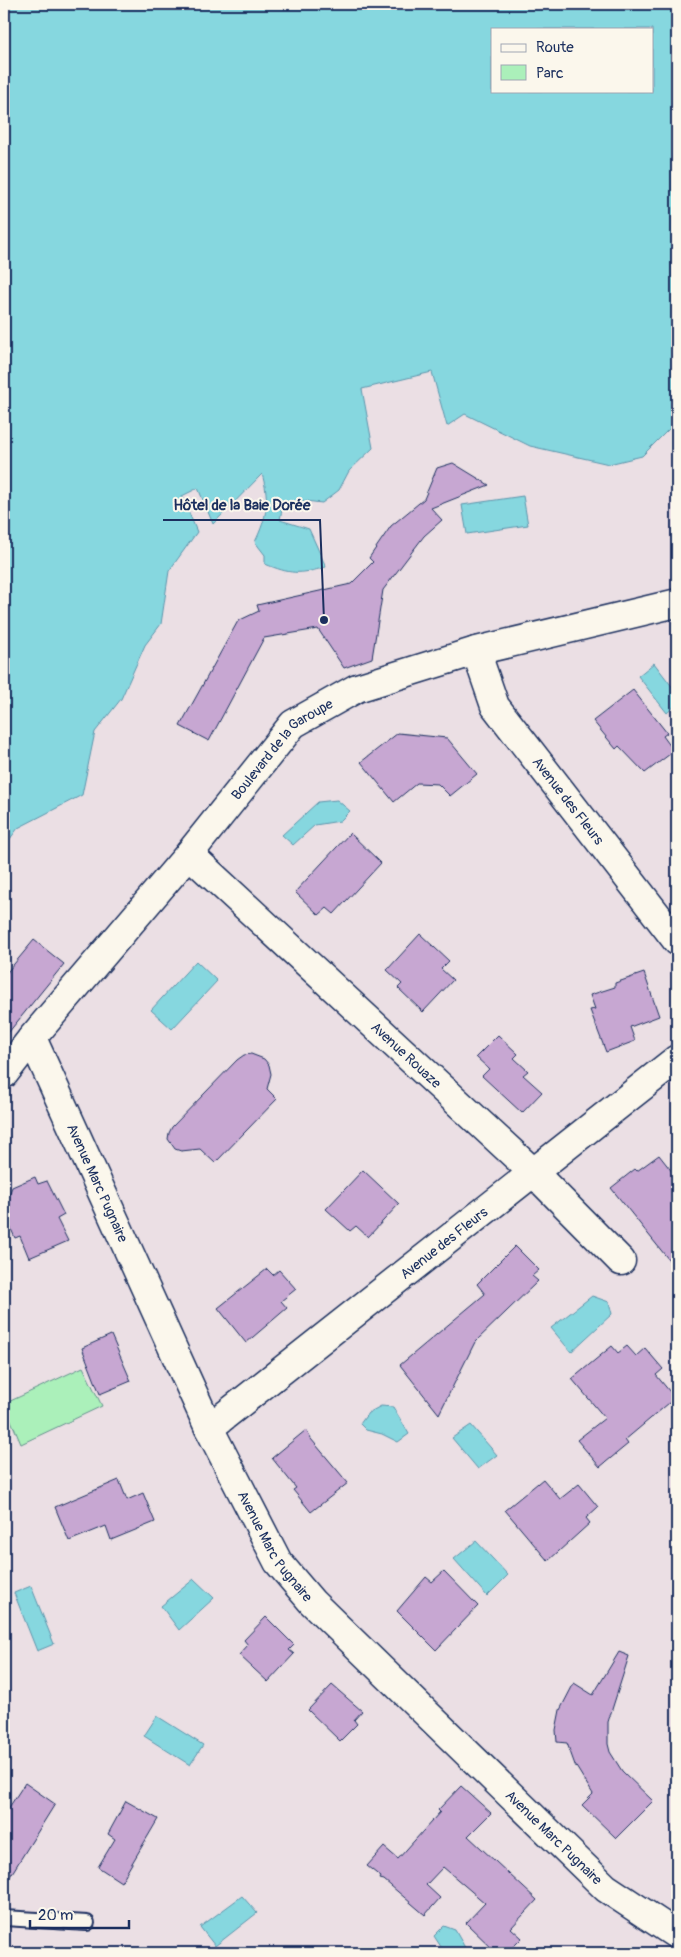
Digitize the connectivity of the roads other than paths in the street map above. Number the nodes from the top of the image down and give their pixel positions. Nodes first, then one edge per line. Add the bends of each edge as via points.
1 (677, 603) edge
2 (476, 651) junction
3 (189, 854) junction
4 (677, 941) edge
5 (32, 1038) junction
6 (677, 1058) edge
7 (4, 1074) edge
8 (534, 1173) junction
9 (621, 1261) dead end
10 (209, 1428) junction
11 (4, 1918) edge
12 (87, 1923) dead end
13 (677, 1935) edge

1 - 2 street, Boulevard de la Garoupe
2 - 3 street, Boulevard de la Garoupe via 357,688 293,724
2 - 4 street, Avenue des Fleurs via 495,706
3 - 5 street, Boulevard de la Garoupe
3 - 8 street, Avenue Rouaze
5 - 7 street, Boulevard de la Garoupe
5 - 10 street, Avenue Marc Pugnaire
6 - 8 street, Avenue des Fleurs
8 - 9 street, Avenue Rouaze
8 - 10 street, Avenue des Fleurs
10 - 13 street, Avenue Marc Pugnaire via 278,1562 312,1602 606,1888
11 - 12 lane

